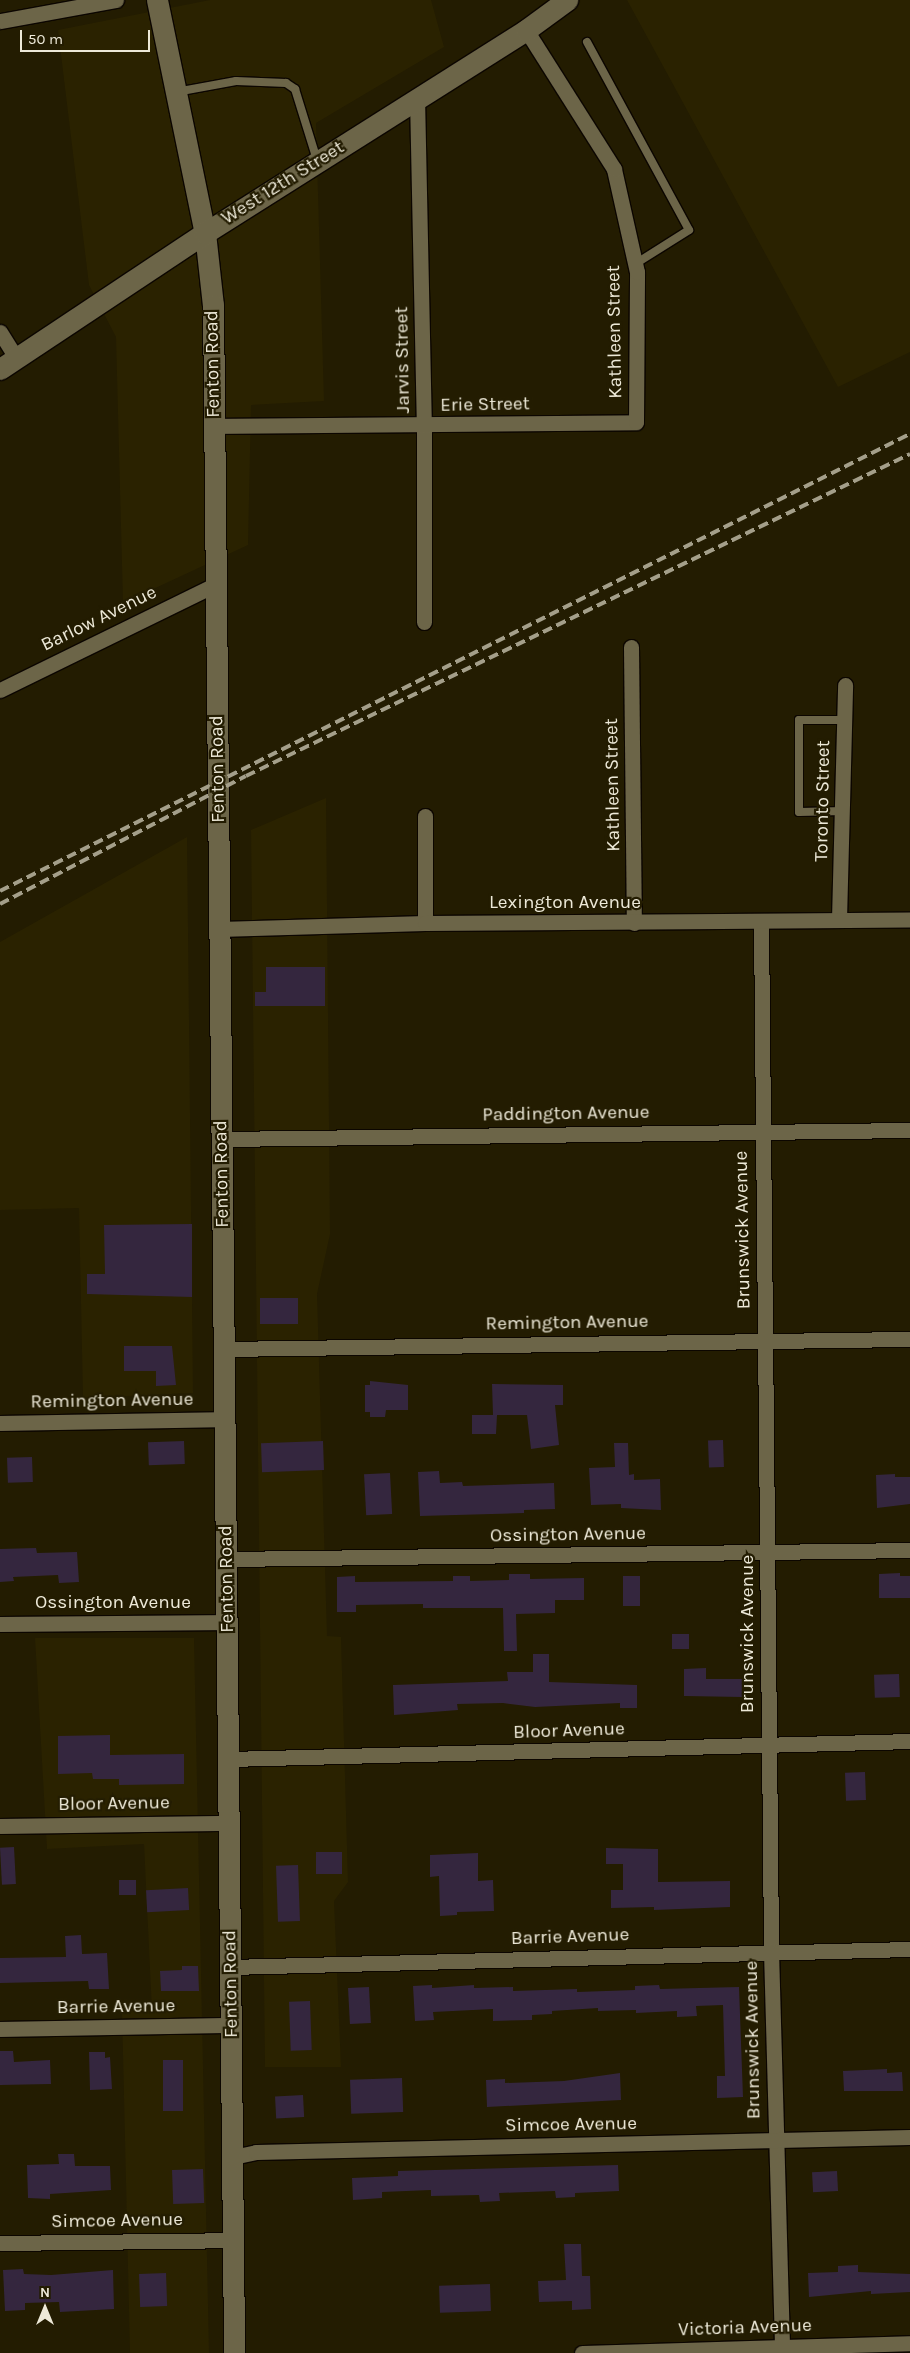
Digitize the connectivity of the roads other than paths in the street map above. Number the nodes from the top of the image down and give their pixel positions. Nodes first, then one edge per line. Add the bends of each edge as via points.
1 (116, 0) edge
2 (158, 0) edge
3 (567, 0) edge
4 (0, 21) edge
5 (526, 30) junction
6 (587, 42) dead end
7 (176, 92) junction
8 (417, 97) junction
9 (318, 162) junction
10 (205, 233) junction
11 (635, 264) junction
12 (0, 332) edge
13 (8, 364) edge
14 (636, 422) joint
15 (214, 426) junction
16 (424, 426) junction
17 (216, 584) junction
18 (424, 622) dead end
19 (631, 647) dead end
20 (845, 684) dead end
21 (0, 690) edge
22 (845, 720) junction
23 (844, 811) junction
24 (425, 816) dead end
25 (839, 919) junction
26 (910, 920) edge
27 (761, 922) junction
28 (634, 923) junction
29 (425, 924) junction
30 (219, 929) junction
31 (910, 1130) edge
32 (762, 1131) junction
33 (222, 1139) junction
34 (910, 1339) edge
35 (765, 1340) junction
36 (224, 1349) junction
37 (225, 1419) junction
38 (0, 1423) edge
39 (910, 1550) edge
40 (768, 1552) junction
41 (227, 1558) junction
42 (227, 1622) junction
43 (0, 1624) edge
44 (910, 1741) edge
45 (768, 1745) junction
46 (229, 1759) junction
47 (229, 1823) junction
48 (0, 1826) edge
49 (910, 1949) edge
50 (771, 1951) junction
51 (230, 1967) junction
52 (232, 2025) junction
53 (0, 2029) edge
54 (910, 2137) edge
55 (775, 2141) junction
56 (233, 2157) junction
57 (234, 2240) junction
58 (0, 2243) edge
59 (910, 2343) edge
60 (782, 2347) junction
61 (234, 2353) edge
62 (582, 2353) edge

1 - 4 street
2 - 7 street, Fenton Road
3 - 5 street, West 12th Street via 534,21
5 - 8 street, West 12th Street
5 - 11 street, Kathleen Street via 614,170
6 - 11 lane via 689,230
7 - 9 lane via 236,81 286,83 295,89
7 - 10 street, Fenton Road
8 - 9 street, West 12th Street
8 - 16 street, Jarvis Street
9 - 10 street, West 12th Street
10 - 13 street, West 12th Street
10 - 15 street, Fenton Road via 213,305
11 - 14 street, Kathleen Street
12 - 13 street
14 - 16 street, Erie Street
15 - 16 street, Erie Street
15 - 17 street, Fenton Road
16 - 18 street, Jarvis Street
17 - 21 street, Barlow Avenue
17 - 30 street, Fenton Road
19 - 28 street, Kathleen Street
20 - 22 street, Toronto Street
22 - 23 street, Toronto Street
22 - 23 lane via 799,720 799,812
23 - 25 street, Toronto Street
24 - 29 street
25 - 26 street, Lexington Avenue
25 - 27 street, Lexington Avenue
27 - 28 street, Lexington Avenue
27 - 32 street, Brunswick Avenue
28 - 29 street, Lexington Avenue
29 - 30 street, Lexington Avenue
30 - 33 street, Fenton Road
31 - 32 street, Paddington Avenue
32 - 33 street, Paddington Avenue
32 - 35 street, Brunswick Avenue
33 - 36 street, Fenton Road
34 - 35 street, Remington Avenue
35 - 36 street, Remington Avenue
35 - 40 street, Brunswick Avenue
36 - 37 street, Fenton Road
37 - 38 street, Remington Avenue
37 - 41 street, Fenton Road
39 - 40 street, Ossington Avenue
40 - 41 street, Ossington Avenue
40 - 45 street, Brunswick Avenue
41 - 42 street, Fenton Road
42 - 43 street, Ossington Avenue
42 - 46 street, Fenton Road
44 - 45 street, Bloor Avenue
45 - 46 street, Bloor Avenue
45 - 50 street, Brunswick Avenue
46 - 47 street, Fenton Road
47 - 48 street, Bloor Avenue
47 - 51 street, Fenton Road
49 - 50 street, Barrie Avenue
50 - 51 street, Barrie Avenue
50 - 55 street, Brunswick Avenue
51 - 52 street, Fenton Road
52 - 53 street, Barrie Avenue
52 - 56 street, Fenton Road
54 - 55 street, Simcoe Avenue
55 - 56 street, Simcoe Avenue via 256,2152
55 - 60 street, Brunswick Avenue
56 - 57 street, Fenton Road
57 - 58 street, Simcoe Avenue
57 - 61 street, Fenton Road
59 - 60 street, Victoria Avenue
60 - 62 street, Victoria Avenue

